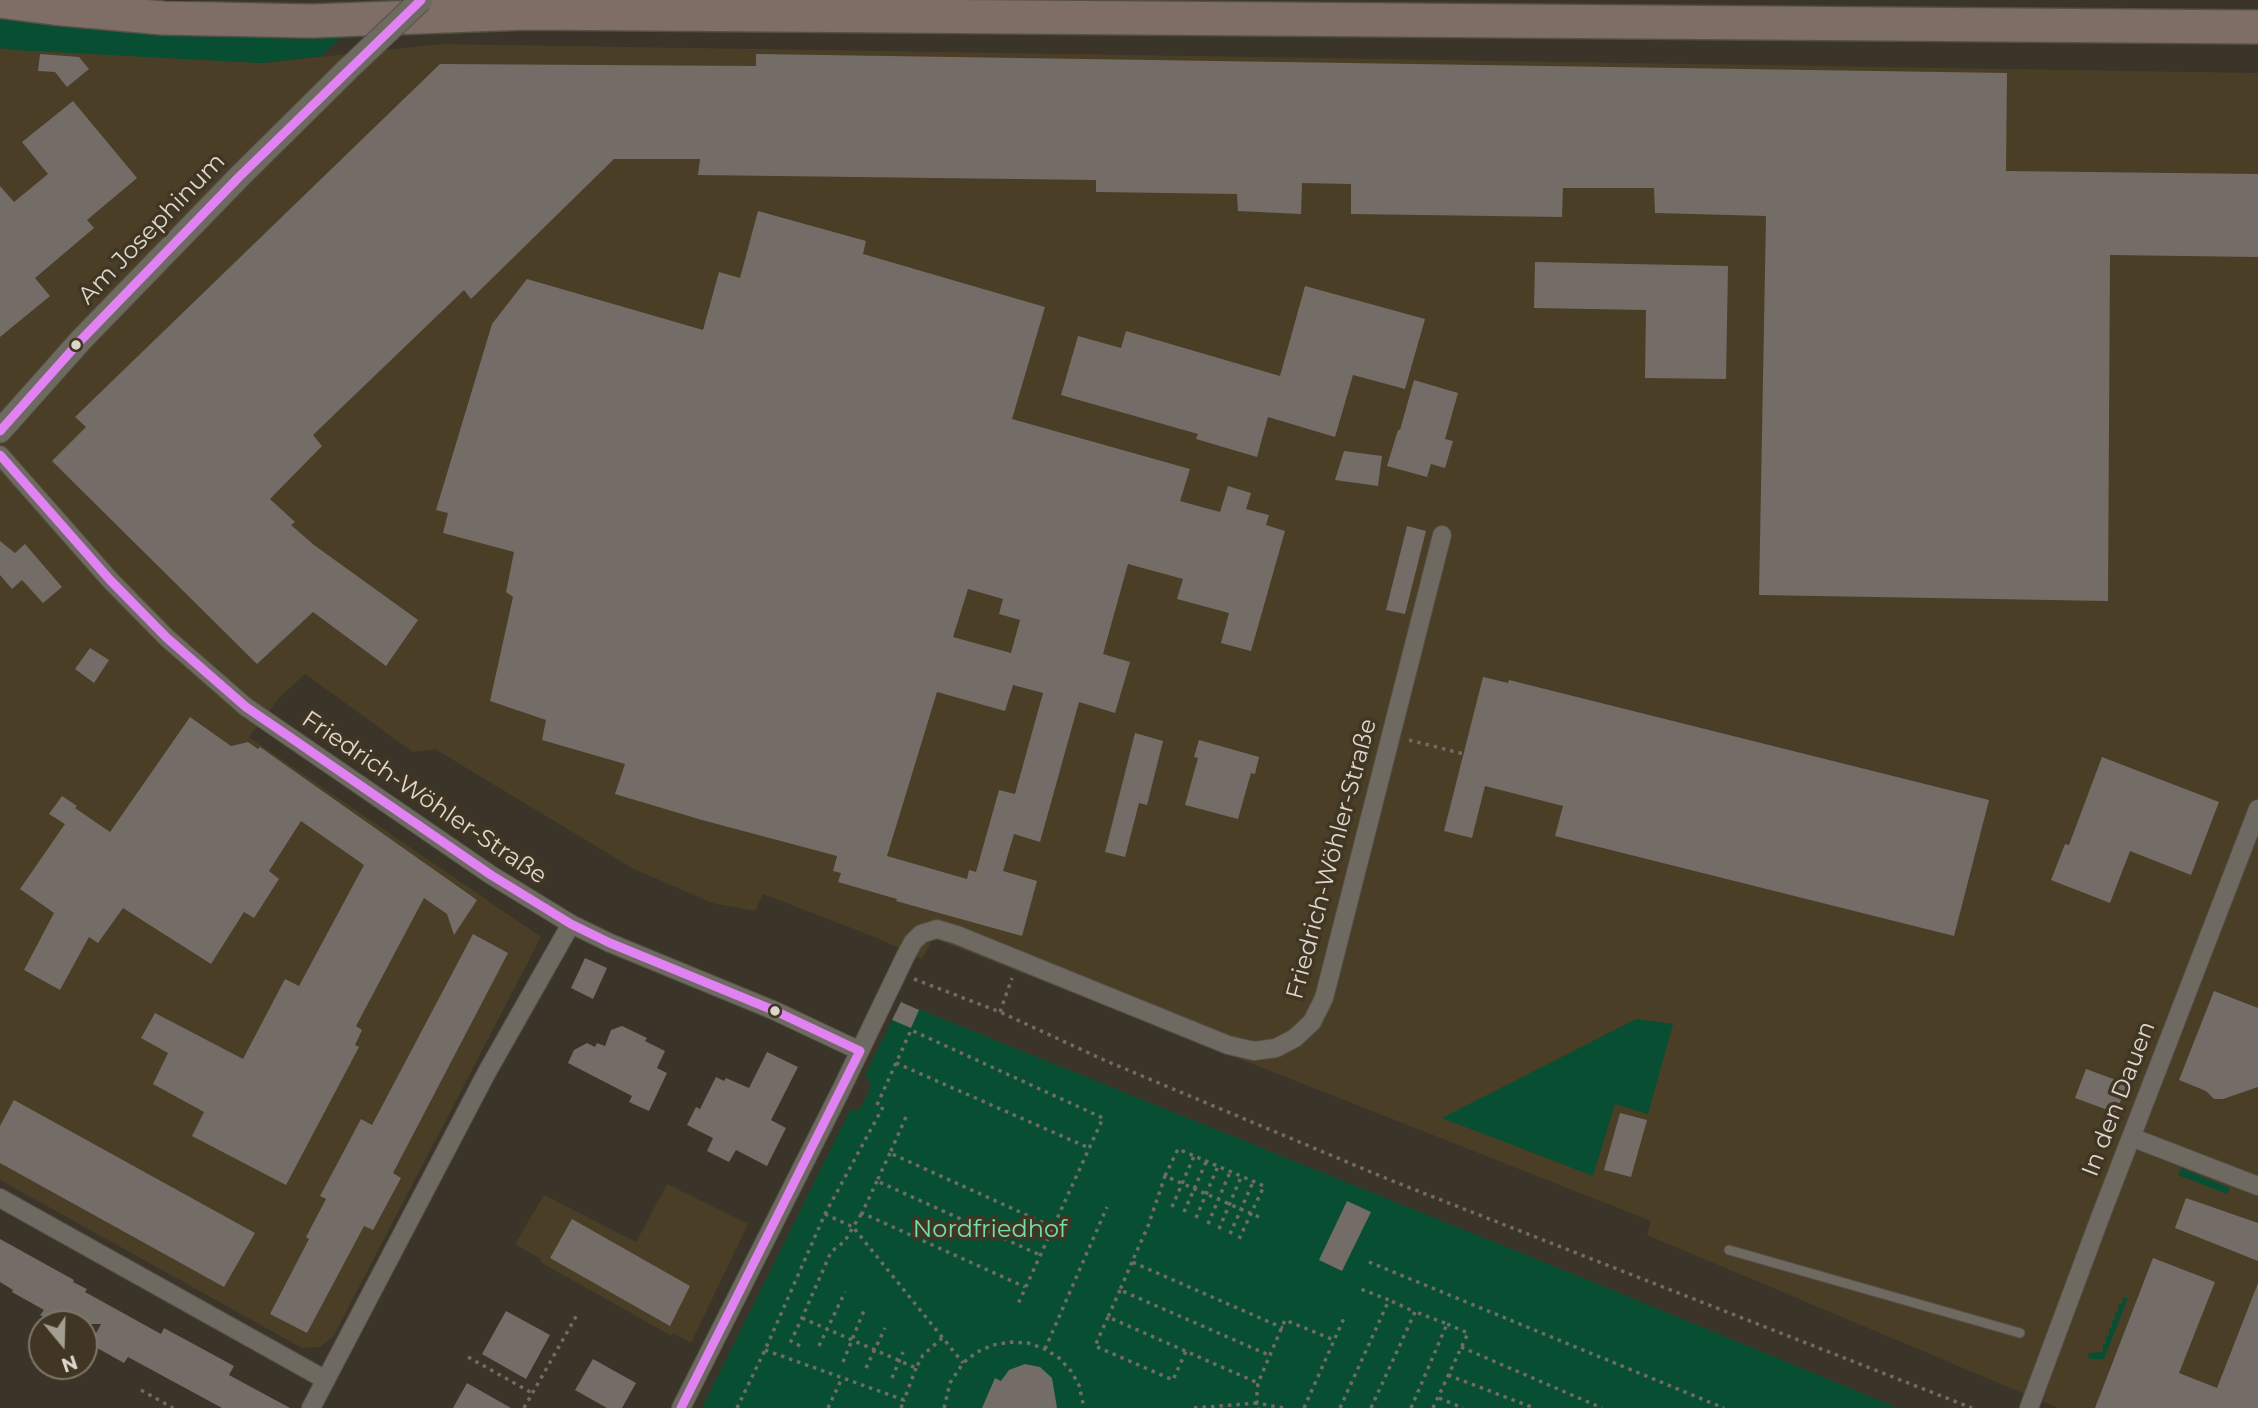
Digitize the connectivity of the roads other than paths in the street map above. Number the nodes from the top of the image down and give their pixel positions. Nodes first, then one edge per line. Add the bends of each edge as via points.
1 (318, 0) edge
2 (421, 0) edge
3 (0, 1) edge
4 (527, 13) junction
5 (2258, 27) edge
6 (0, 431) edge
7 (0, 455) edge
8 (1442, 536) dead end
9 (2258, 809) edge
10 (571, 925) junction
11 (860, 1051) junction
12 (2131, 1137) junction
13 (2258, 1186) edge
14 (0, 1198) edge
15 (1729, 1250) dead end
16 (2021, 1333) dead end
17 (326, 1380) junction
18 (311, 1408) edge
19 (681, 1408) edge
20 (2029, 1408) edge

1 - 4 highway
2 - 6 street, Am Josephinum, bridge via 239,177 80,340
3 - 4 highway via 176,19 310,21
4 - 5 highway
7 - 10 street, Friedrich-Wöhler-Straße via 110,580 246,707
8 - 11 street, Friedrich-Wöhler-Straße via 1324,998 1312,1022 1295,1038 1276,1048 1254,1051 1228,1045 936,929 921,933 913,942
9 - 12 street, In den Dauen
10 - 11 street, Friedrich-Wöhler-Straße
10 - 17 street via 487,1072
11 - 19 street, Friedrich-Wöhler-Straße
12 - 13 street
12 - 20 street, In den Dauen
14 - 17 street
15 - 16 lane
17 - 18 street

